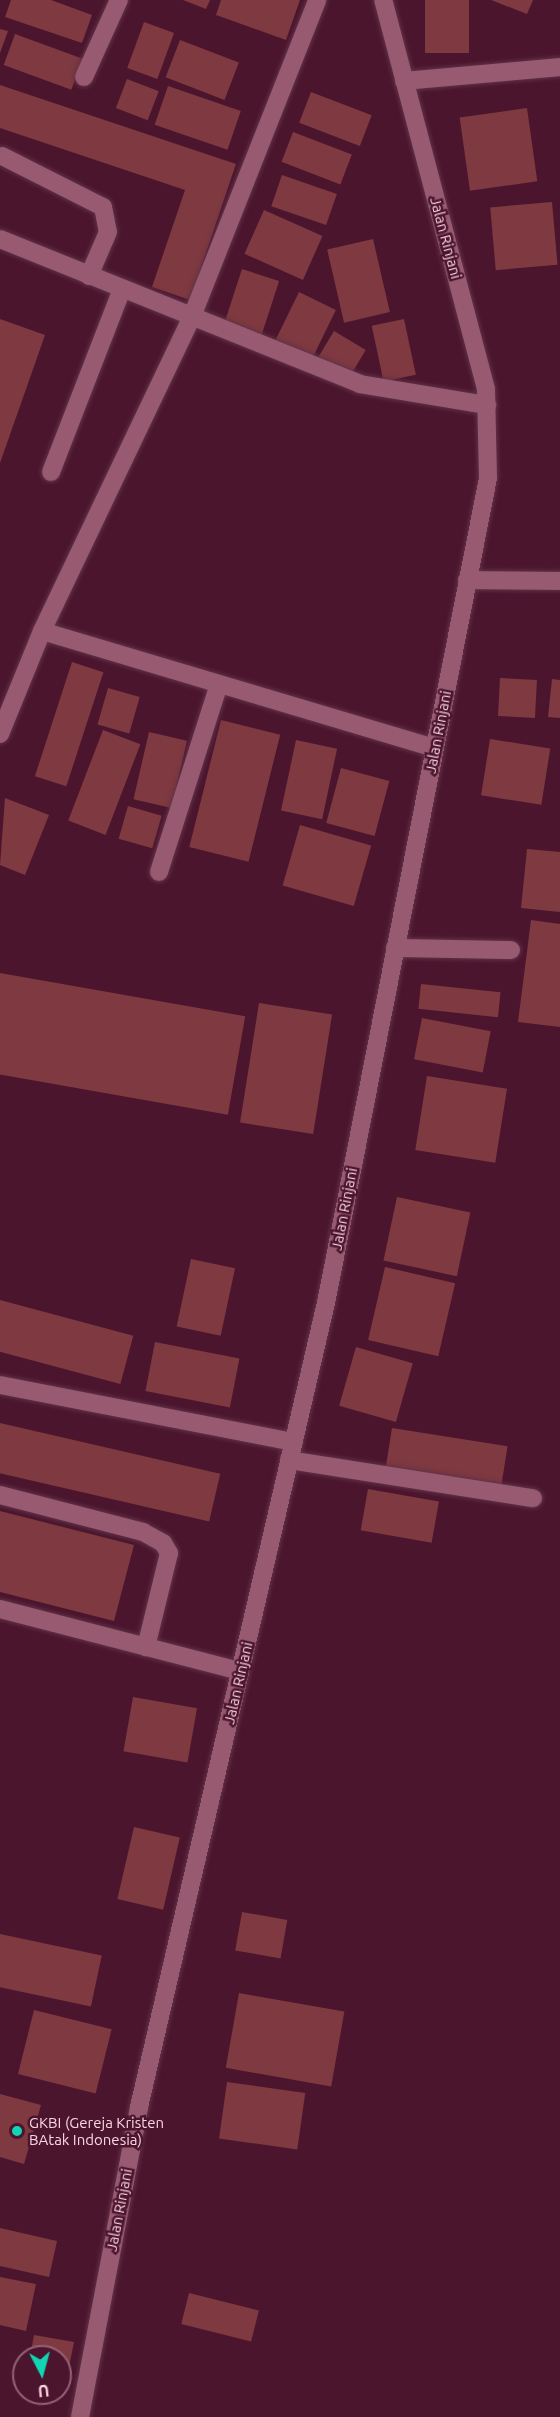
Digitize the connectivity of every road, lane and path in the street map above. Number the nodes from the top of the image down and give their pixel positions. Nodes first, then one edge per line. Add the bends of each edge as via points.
1 (119, 0) edge
2 (317, 0) edge
3 (383, 0) edge
4 (560, 67) edge
5 (84, 77) dead end
6 (404, 81) junction
7 (3, 156) dead end
8 (0, 239) edge
9 (89, 276) junction
10 (122, 290) junction
11 (191, 319) junction
12 (487, 405) junction
13 (51, 472) dead end
14 (467, 580) junction
15 (560, 581) edge
16 (42, 631) junction
17 (219, 684) junction
18 (0, 734) edge
19 (435, 748) junction
20 (159, 872) dead end
21 (395, 948) junction
22 (512, 950) dead end
23 (0, 1385) edge
24 (294, 1442) junction
25 (289, 1460) junction
26 (0, 1495) edge
27 (534, 1498) dead end
28 (0, 1609) edge
29 (146, 1647) junction
30 (240, 1671) junction
31 (80, 2417) edge

1 - 5 street
2 - 11 street
3 - 6 street, Jalan Rinjani
4 - 6 street
6 - 12 street, Jalan Rinjani
7 - 9 street via 103,207 108,232
8 - 9 street
9 - 10 street
10 - 11 street
10 - 13 street
11 - 12 street via 360,384
11 - 16 street
12 - 14 street, Jalan Rinjani via 488,478
14 - 15 street
14 - 19 street, Jalan Rinjani
16 - 17 street
16 - 18 street
17 - 19 street
17 - 20 street
19 - 21 street, Jalan Rinjani
21 - 22 street
21 - 24 street, Jalan Rinjani
23 - 24 street
24 - 25 street, Jalan Rinjani
25 - 27 street
25 - 30 street, Jalan Rinjani
26 - 29 street via 142,1532 163,1543 170,1553
28 - 29 street
29 - 30 street
30 - 31 street, Jalan Rinjani via 139,2107

